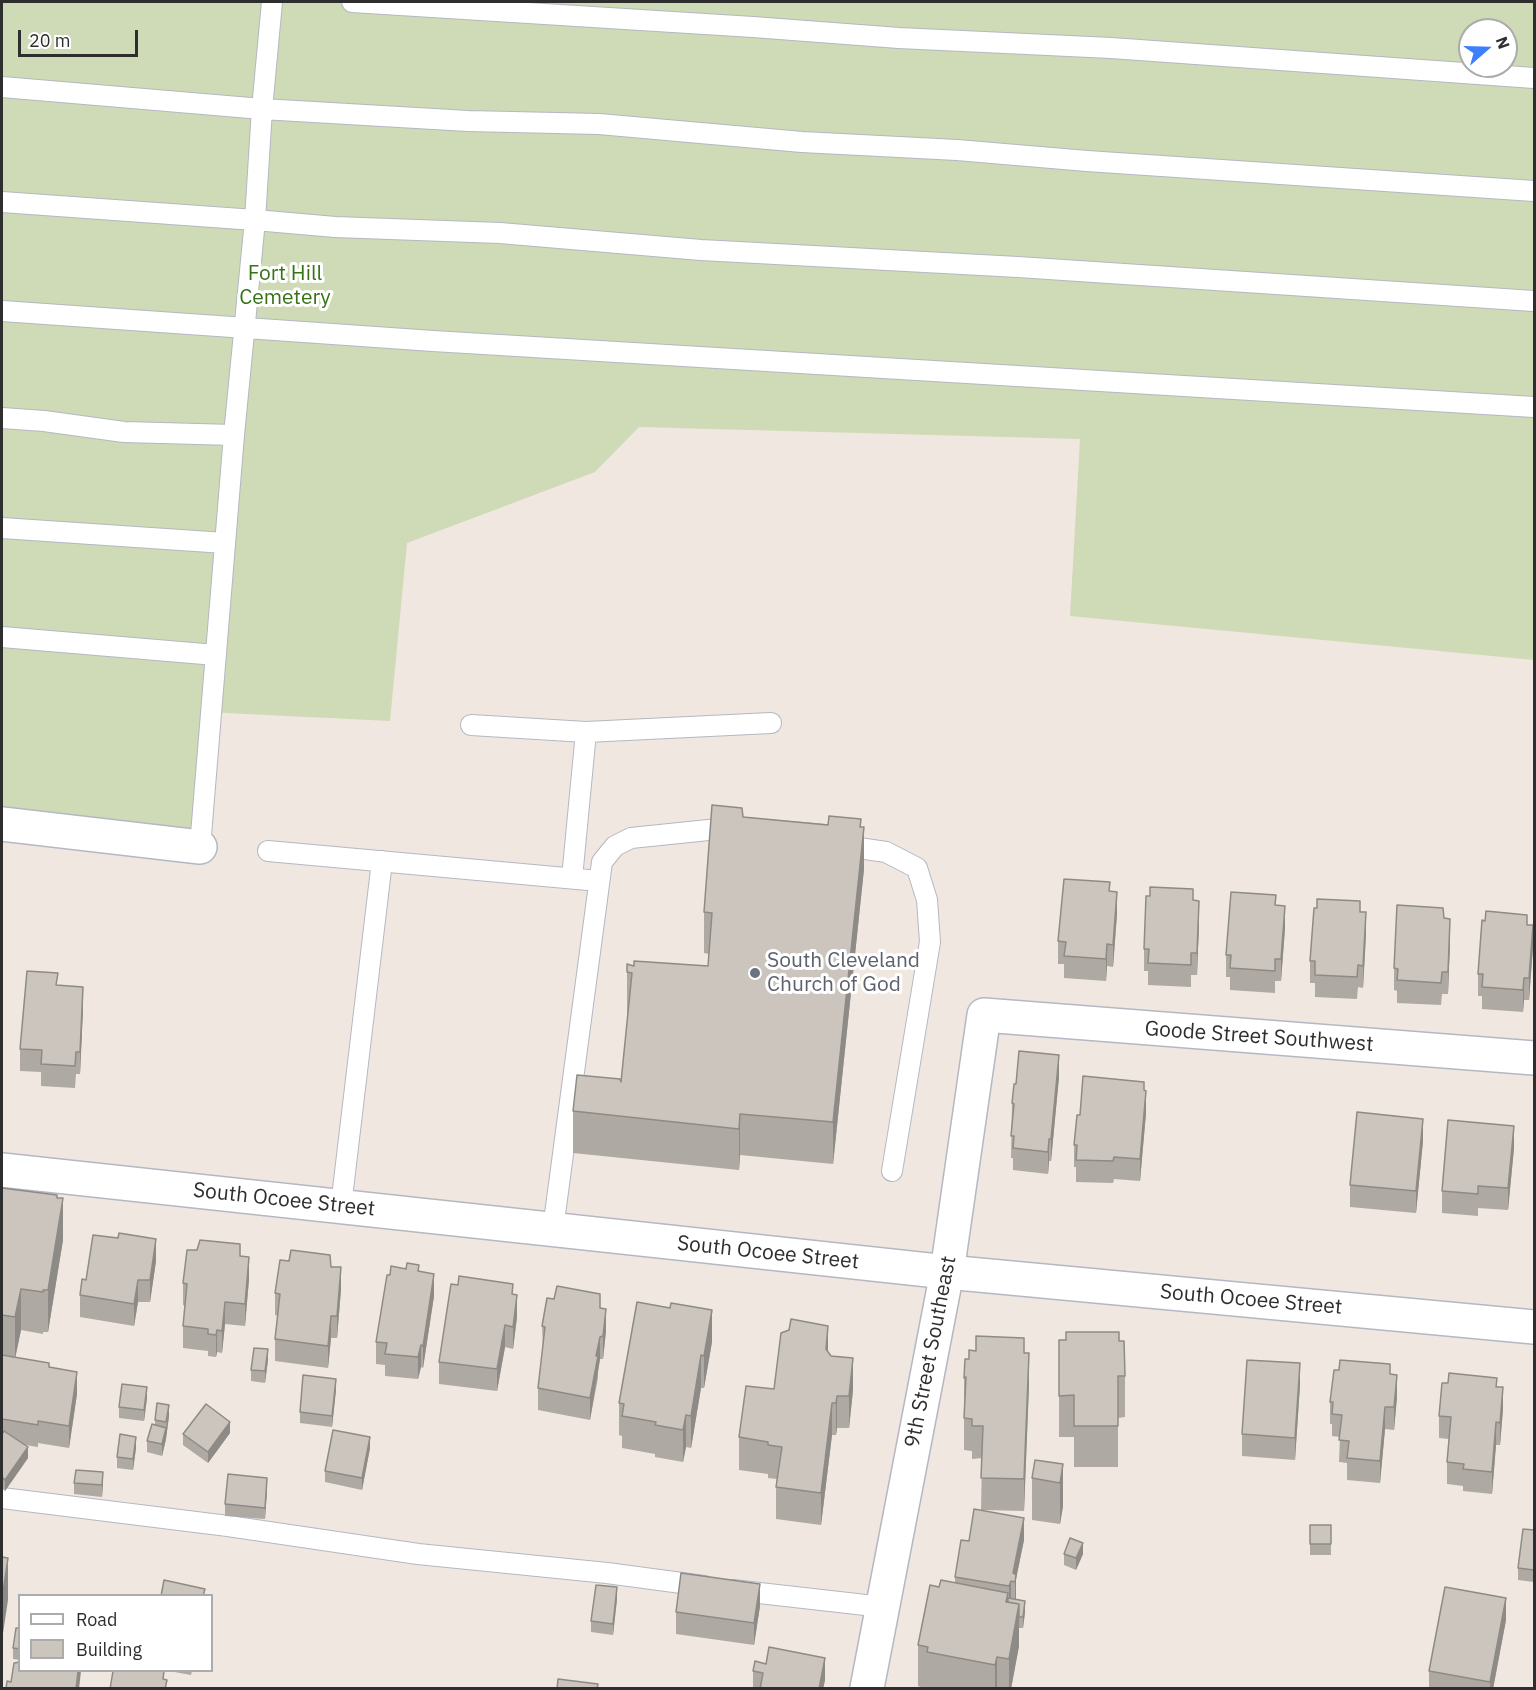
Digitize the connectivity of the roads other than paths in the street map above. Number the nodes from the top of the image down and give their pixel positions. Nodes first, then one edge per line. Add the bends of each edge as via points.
1 (272, 2) edge
2 (352, 2) edge
3 (1534, 78) edge
4 (2, 87) edge
5 (262, 109) junction
6 (1534, 191) edge
7 (2, 202) edge
8 (255, 220) junction
9 (1534, 301) edge
10 (2, 311) edge
11 (244, 328) junction
12 (1534, 407) edge
13 (2, 418) edge
14 (234, 435) junction
15 (2, 528) edge
16 (225, 543) junction
17 (2, 638) edge
18 (216, 655) junction
19 (771, 723) dead end
20 (471, 725) dead end
21 (586, 732) junction
22 (2, 824) edge
23 (752, 833) edge
24 (819, 843) edge
25 (200, 847) joint
26 (268, 851) dead end
27 (382, 861) junction
28 (572, 878) junction
29 (599, 880) junction
30 (984, 1015) joint
31 (1534, 1058) edge
32 (2, 1170) edge
33 (892, 1171) dead end
34 (341, 1206) junction
35 (553, 1229) junction
36 (947, 1272) junction
37 (1534, 1327) edge
38 (2, 1497) edge
39 (883, 1607) junction
40 (867, 1689) edge

1 - 5 lane
2 - 3 lane
4 - 5 lane
5 - 6 lane via 599,124 802,142
5 - 8 lane
7 - 8 lane
8 - 9 lane
8 - 11 lane
10 - 11 lane
11 - 12 lane
11 - 14 lane
13 - 14 lane via 124,432
14 - 16 lane
15 - 16 lane
16 - 18 lane
17 - 18 lane
18 - 25 lane
19 - 21 lane
20 - 21 lane
21 - 28 lane
22 - 25 street
23 - 29 lane via 718,829 631,838 615,846 602,862
24 - 33 lane via 886,852 917,868 927,900 930,942
26 - 27 lane
27 - 28 lane
27 - 34 lane
28 - 29 lane
29 - 35 lane
30 - 31 street, Goode Street Southwest
30 - 36 street, 9th Street Southeast
32 - 34 street, South Ocoee Street
34 - 35 street, South Ocoee Street
35 - 36 street, South Ocoee Street
36 - 37 street, South Ocoee Street
36 - 39 street, 9th Street Southeast
38 - 39 lane via 418,1554
39 - 40 street, 9th Street Southeast

